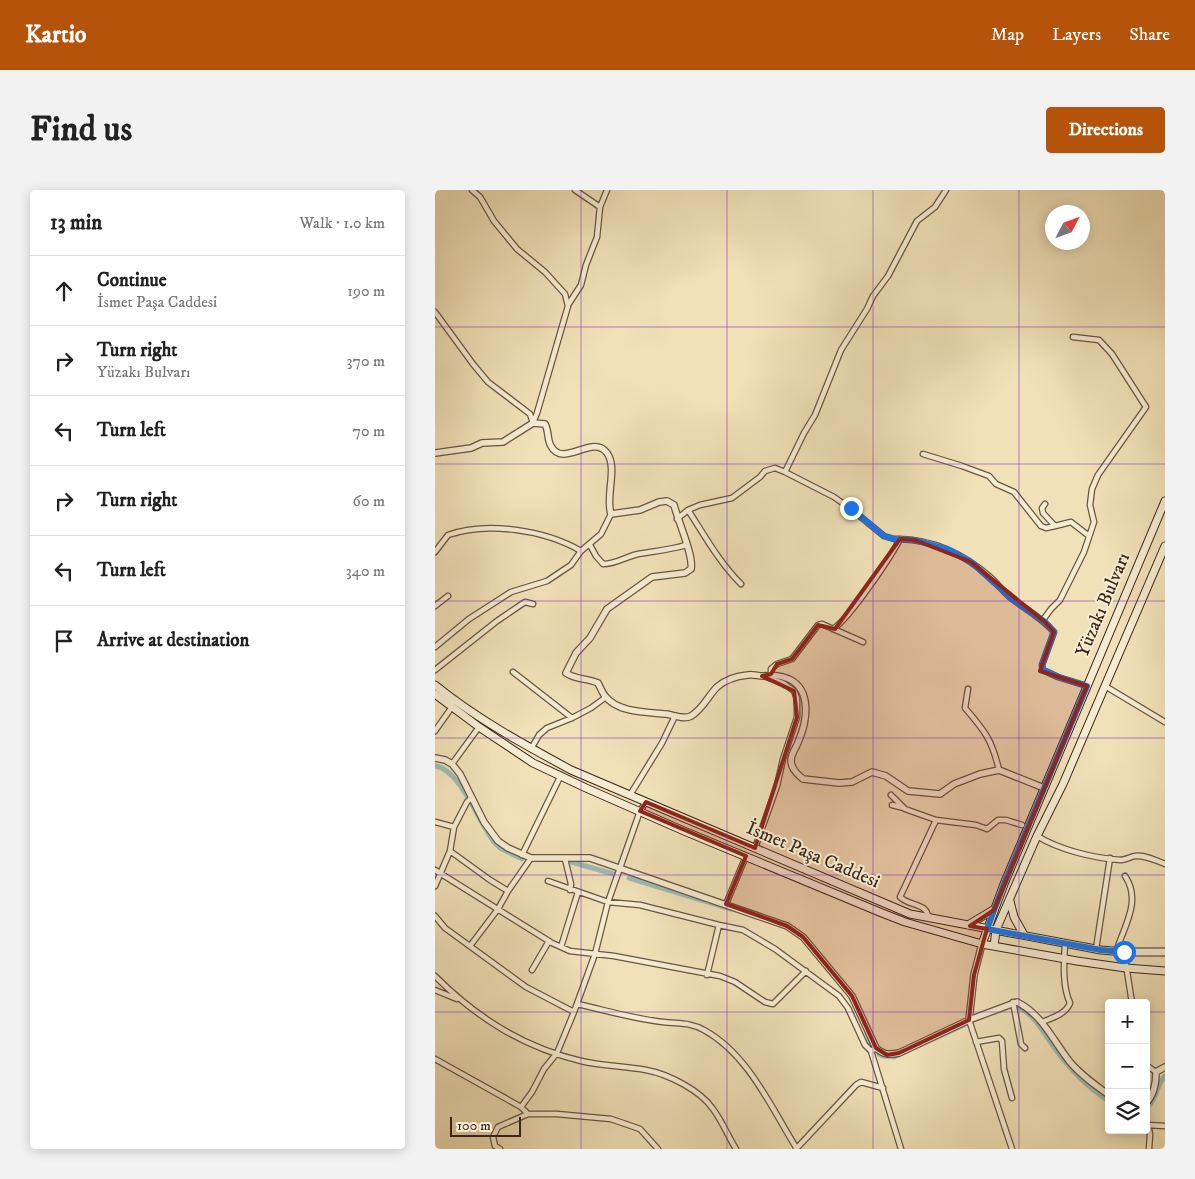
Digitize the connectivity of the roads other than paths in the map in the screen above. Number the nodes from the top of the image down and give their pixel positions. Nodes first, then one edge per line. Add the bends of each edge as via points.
1 (472, 190) edge
2 (575, 190) edge
3 (607, 190) edge
4 (946, 190) edge
5 (600, 207) junction
6 (568, 306) junction
7 (435, 312) edge
8 (1073, 337) dead end
9 (533, 423) junction
10 (435, 453) edge
11 (923, 454) dead end
12 (785, 472) junction
13 (1165, 501) edge
14 (1045, 504) dead end
15 (688, 510) junction
16 (611, 514) junction
17 (677, 519) junction
18 (1055, 526) junction
19 (1089, 536) junction
20 (900, 539) junction
21 (590, 545) junction
22 (686, 545) junction
23 (1165, 546) edge
24 (581, 551) junction
25 (435, 552) edge
26 (741, 584) dead end
27 (448, 596) dead end
28 (533, 604) dead end
29 (435, 606) edge
30 (1043, 620) junction
31 (833, 628) junction
32 (437, 642) edge
33 (863, 642) dead end
34 (435, 647) edge
35 (435, 670) edge
36 (513, 672) dead end
37 (771, 674) junction
38 (762, 676) junction
39 (435, 685) edge
40 (1087, 686) junction
41 (1105, 686) junction
42 (968, 690) dead end
43 (435, 694) edge
44 (606, 697) junction
45 (452, 708) junction
46 (675, 716) junction
47 (572, 718) junction
48 (1165, 722) edge
49 (479, 727) junction
50 (435, 731) edge
51 (531, 749) junction
52 (435, 758) edge
53 (452, 764) junction
54 (999, 770) junction
55 (561, 775) junction
56 (1044, 788) junction
57 (630, 795) junction
58 (891, 795) dead end
59 (469, 800) junction
60 (646, 802) junction
61 (892, 805) dead end
62 (905, 809) junction
63 (640, 811) junction
64 (936, 820) junction
65 (435, 822) edge
66 (1022, 825) dead end
67 (454, 827) junction
68 (1037, 836) junction
69 (755, 848) junction
70 (450, 851) junction
71 (522, 855) junction
72 (746, 856) junction
73 (531, 858) junction
74 (1110, 858) junction
75 (565, 859) junction
76 (1165, 864) edge
77 (621, 868) junction
78 (435, 870) edge
79 (441, 874) junction
80 (1125, 876) dead end
81 (547, 881) dead end
82 (435, 886) edge
83 (570, 890) junction
84 (508, 891) junction
85 (578, 892) junction
86 (1010, 900) junction
87 (608, 902) junction
88 (726, 904) junction
89 (498, 909) junction
90 (994, 910) junction
91 (435, 916) edge
92 (928, 917) junction
93 (719, 925) junction
94 (968, 925) junction
95 (987, 929) junction
96 (996, 930) junction
97 (1024, 935) junction
98 (549, 941) junction
99 (1065, 943) junction
100 (982, 944) junction
101 (470, 946) junction
102 (994, 946) junction
103 (561, 947) junction
104 (1095, 949) junction
105 (1116, 952) junction
106 (1124, 952) junction
107 (1165, 952) edge
108 (595, 954) junction
109 (1065, 958) junction
110 (1126, 968) junction
111 (532, 970) dead end
112 (806, 971) junction
113 (1165, 971) edge
114 (707, 975) junction
115 (435, 976) edge
116 (435, 990) edge
117 (1131, 999) edge
118 (464, 1003) junction
119 (1013, 1003) junction
120 (577, 1004) junction
121 (574, 1012) junction
122 (969, 1020) junction
123 (1042, 1022) junction
124 (976, 1042) junction
125 (1025, 1048) dead end
126 (874, 1049) junction
127 (557, 1053) junction
128 (435, 1058) edge
129 (1165, 1067) edge
130 (1150, 1068) edge
131 (1156, 1072) junction
132 (883, 1088) junction
133 (1105, 1092) edge
134 (1012, 1098) dead end
135 (1150, 1099) edge
136 (521, 1107) junction
137 (528, 1114) junction
138 (1150, 1125) edge
139 (1165, 1126) edge
140 (1149, 1134) edge
141 (500, 1149) edge
142 (657, 1149) edge
143 (736, 1149) edge
144 (797, 1149) edge
145 (901, 1149) edge
146 (1012, 1149) edge
147 (1149, 1149) edge

1 - 6 street via 517,249 565,294
2 - 5 street
3 - 5 street
4 - 12 street via 935,207 917,220 888,276 841,350 815,415
5 - 6 street via 597,237 581,285
6 - 9 street
7 - 9 street via 488,382 530,414
8 - 19 street via 1099,340 1147,407 1098,475 1092,489 1090,505 1094,522
9 - 10 street via 503,442
9 - 16 street via 545,424 556,452 564,454 600,446 607,453 611,472 608,500
11 - 18 street via 989,476 996,484 1014,492 1041,526
12 - 15 street via 775,468 765,471 732,498
12 - 20 street via 834,497 884,536
13 - 40 main road, Yüzakı Bulvarı
14 - 18 street via 1043,513
15 - 17 street
15 - 26 street via 713,551
16 - 17 street via 640,510 667,501 674,505
16 - 21 street via 601,534
17 - 22 street
18 - 19 street via 1071,522
19 - 30 street via 1081,560 1060,600
20 - 30 street via 949,550 971,562 1011,598
20 - 31 street via 862,595
21 - 22 street via 603,564
21 - 24 street
22 - 44 street via 691,569 685,573 652,576 607,608 590,638 568,666 566,673 573,678 598,682
23 - 41 main road, Yüzakı Bulvarı
24 - 25 street via 547,536 487,528 448,535
24 - 32 street via 571,565 547,581 511,592
27 - 29 street
28 - 35 street via 525,602
30 - 40 street via 1054,632 1043,670
31 - 33 street
31 - 37 street via 818,625 792,659 777,664 771,669
32 - 34 street
36 - 47 street
37 - 38 street
37 - 54 street via 789,680 803,694 805,726 791,758 791,764 803,779 852,782 872,772 886,776 908,791 940,794 954,784
38 - 46 street via 728,679 691,716
38 - 69 street via 783,683 794,692 797,717
39 - 51 main road, İsmet Paşa Caddesi via 471,713
40 - 56 main road, Yüzakı Bulvarı
41 - 48 street
41 - 68 main road, Yüzakı Bulvarı
42 - 54 street via 965,708 987,734
43 - 45 main road
44 - 46 street via 633,711
44 - 47 street
45 - 49 main road
45 - 50 street
46 - 57 street
47 - 51 street via 547,728
49 - 53 street
49 - 55 main road via 533,762
51 - 57 main road, İsmet Paşa Caddesi
52 - 53 street
53 - 59 street
54 - 56 street
55 - 63 main road
55 - 71 street
56 - 90 main road, Yüzakı Bulvarı
57 - 60 main road, İsmet Paşa Caddesi
58 - 62 street
59 - 67 street
59 - 71 street via 498,841
60 - 63 street
60 - 69 main road, İsmet Paşa Caddesi
61 - 62 street
62 - 64 street
63 - 72 main road
63 - 77 street
64 - 66 street via 987,829 998,820
64 - 92 street via 900,897 925,908
65 - 67 street
67 - 70 street
68 - 74 street via 1056,846
68 - 86 main road, Yüzakı Bulvarı
69 - 92 main road, İsmet Paşa Caddesi via 910,914
70 - 79 street
70 - 84 street
71 - 73 street
72 - 88 street
72 - 100 main road via 905,922
73 - 75 street
73 - 84 street
74 - 76 street via 1123,860 1145,856
74 - 104 street
75 - 77 street via 590,858
75 - 83 street
77 - 87 street
77 - 88 street
78 - 79 street
79 - 82 street
79 - 89 street
80 - 105 street via 1131,885 1131,908
81 - 83 street
83 - 85 street
84 - 89 street
85 - 87 street
85 - 103 street
86 - 96 main road, Yüzakı Bulvarı
86 - 97 main road via 1014,917
87 - 93 street via 640,904
87 - 108 street
88 - 126 street via 787,926 803,937 852,996
89 - 98 street
89 - 101 street
90 - 94 main road
90 - 95 main road, Yüzakı Bulvarı
91 - 101 street via 445,928
92 - 94 main road, İsmet Paşa Caddesi
93 - 112 street via 743,930
93 - 114 street
94 - 95 main road, İsmet Paşa Caddesi
95 - 96 main road, İsmet Paşa Caddesi
95 - 100 main road, Yüzakı Bulvarı
96 - 97 main road, İsmet Paşa Caddesi
96 - 102 main road, Yüzakı Bulvarı
97 - 99 main road, İsmet Paşa Caddesi
98 - 103 street
98 - 111 street
99 - 104 main road, İsmet Paşa Caddesi
99 - 109 street
100 - 102 main road
100 - 122 street via 974,975
101 - 121 street via 526,987
102 - 109 main road
103 - 108 street
104 - 105 main road, İsmet Paşa Caddesi
105 - 106 main road, İsmet Paşa Caddesi
106 - 107 main road, İsmet Paşa Caddesi
106 - 110 street
108 - 114 street
108 - 120 street
109 - 110 main road
109 - 123 street via 1065,986 1070,1003 1068,1008
110 - 113 main road
110 - 117 street
112 - 114 street via 773,1004 735,982
112 - 126 street via 839,996 865,1045
115 - 118 street
116 - 118 street
118 - 127 street via 504,1031
119 - 122 street
119 - 123 street via 1029,1008
119 - 125 street via 1021,1044
120 - 121 street
120 - 144 street via 703,1029 727,1046 751,1075
121 - 127 street
122 - 124 street
122 - 126 street via 899,1053 887,1055
123 - 133 street via 1071,1062
124 - 134 street via 999,1038 1002,1041 1004,1069
124 - 146 street
126 - 132 street
127 - 136 street
127 - 143 street via 582,1061 647,1070 681,1082 713,1108
128 - 136 street
129 - 131 street
130 - 131 street
131 - 135 street via 1156,1084
132 - 144 street via 861,1082 856,1085
132 - 145 street
136 - 137 street
137 - 141 street via 498,1127 493,1137 495,1146
137 - 142 street via 611,1119 640,1129
138 - 139 street
140 - 147 street

